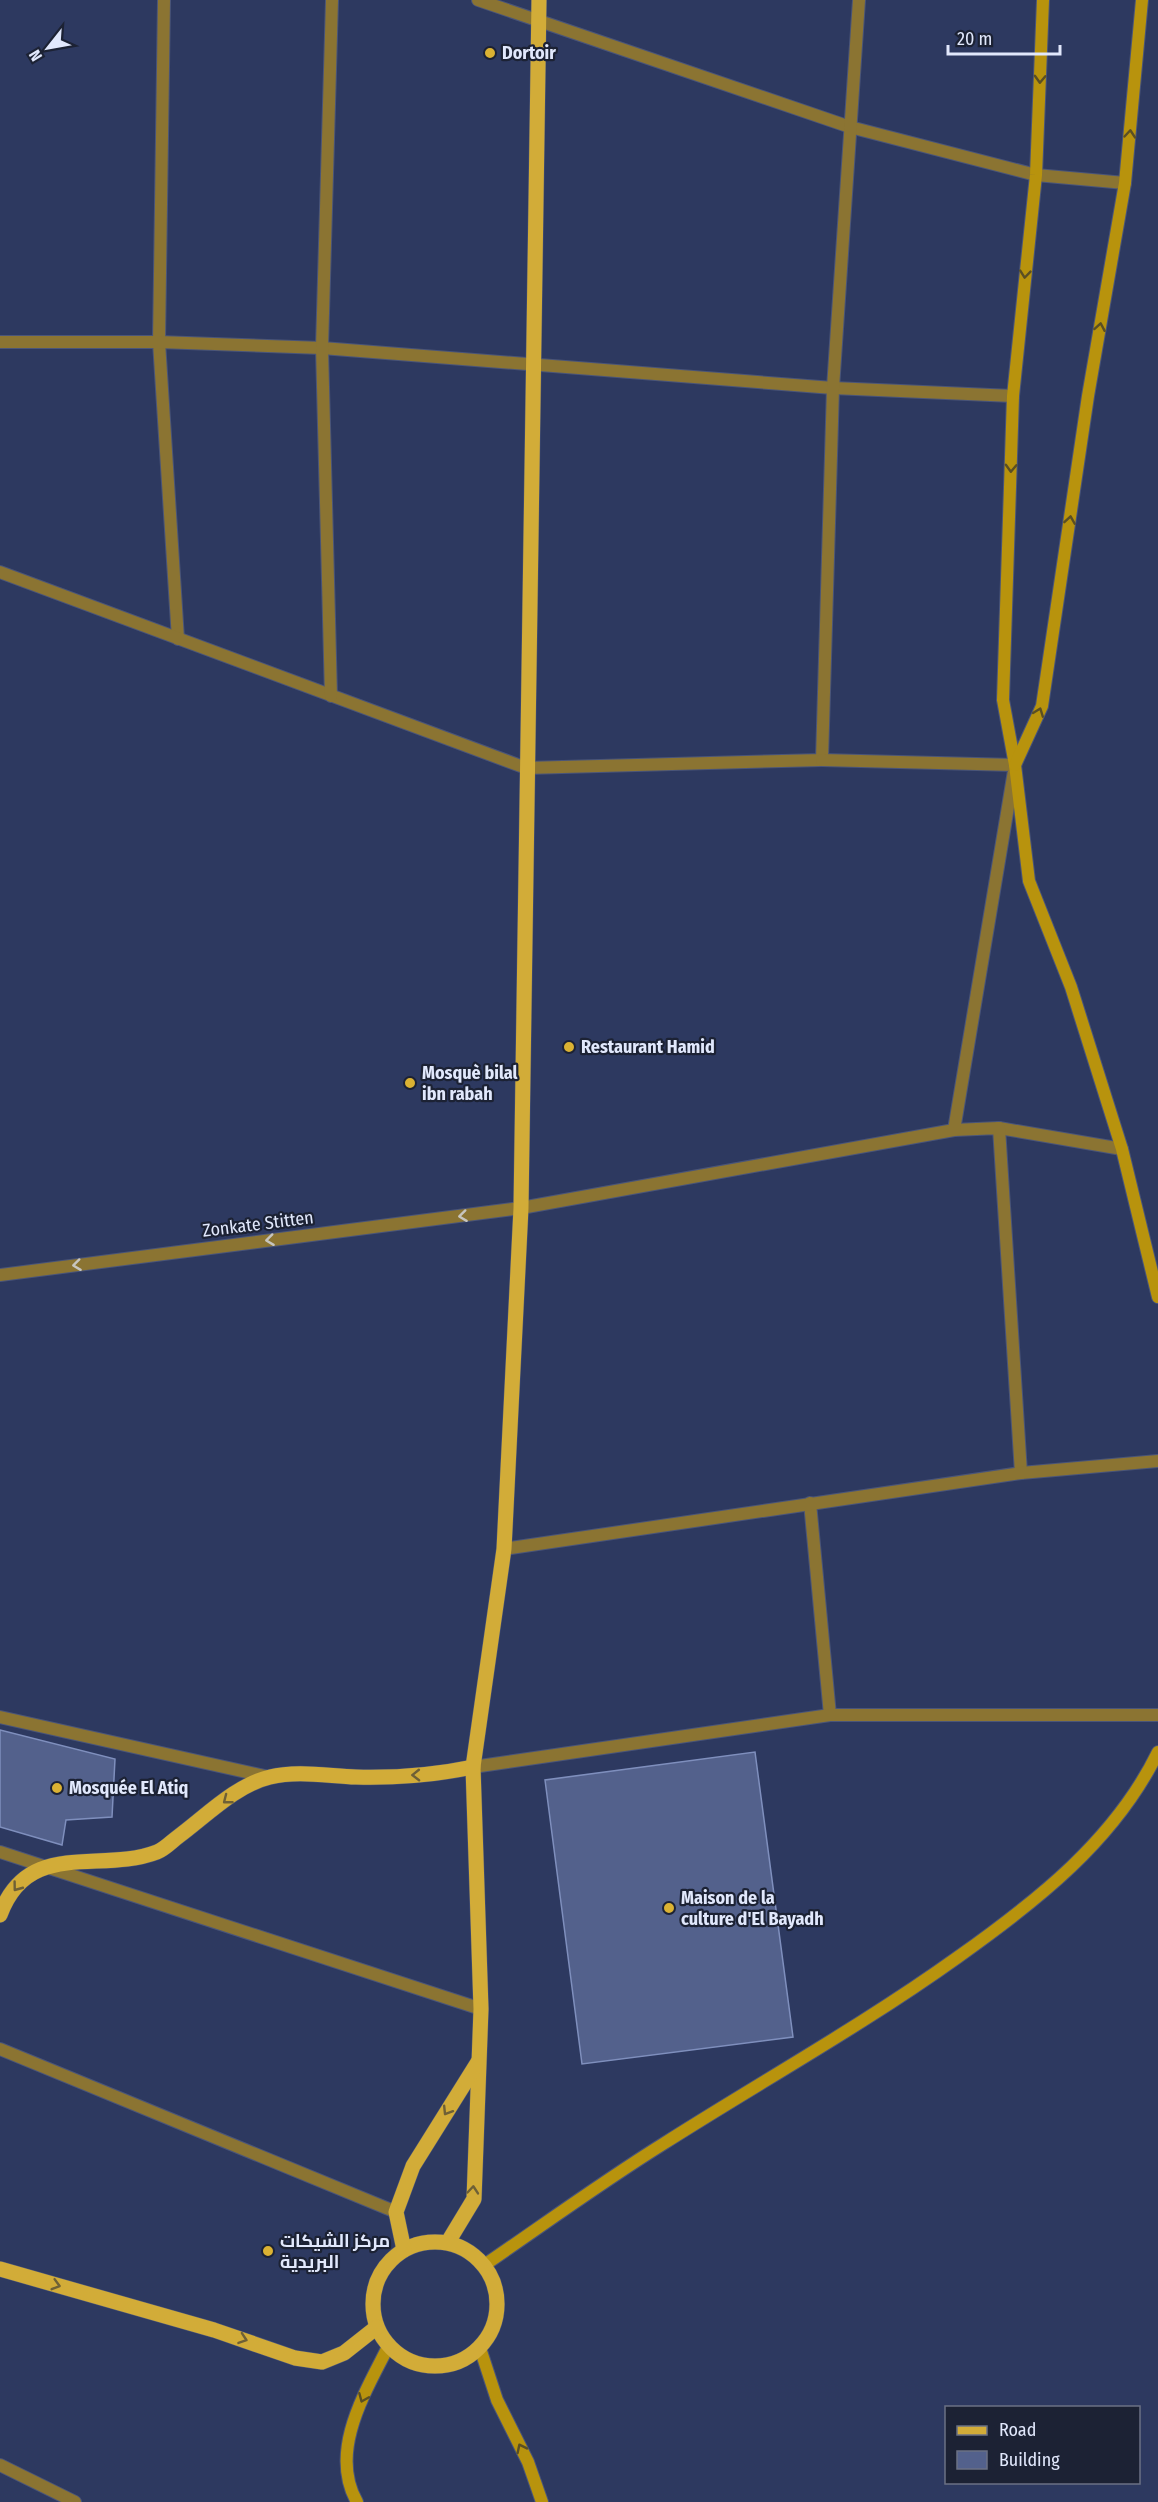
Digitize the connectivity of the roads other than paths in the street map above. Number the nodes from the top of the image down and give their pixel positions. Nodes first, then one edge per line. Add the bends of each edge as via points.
1 (164, 0) edge
2 (332, 0) edge
3 (478, 0) edge
4 (539, 0) edge
5 (859, 0) edge
6 (1043, 0) edge
7 (1142, 0) edge
8 (539, 21) junction
9 (850, 127) junction
10 (1036, 175) junction
11 (1125, 183) junction
12 (0, 342) edge
13 (159, 342) junction
14 (322, 348) junction
15 (532, 365) junction
16 (833, 388) junction
17 (1013, 396) junction
18 (0, 572) edge
19 (178, 639) junction
20 (331, 696) junction
21 (822, 760) junction
22 (1016, 765) junction
23 (526, 768) junction
24 (999, 1128) junction
25 (954, 1130) junction
26 (1122, 1149) junction
27 (522, 1208) junction
28 (0, 1275) edge
29 (1158, 1297) edge
30 (1158, 1461) edge
31 (1022, 1473) junction
32 (810, 1503) junction
33 (504, 1549) junction
34 (830, 1715) junction
35 (1158, 1715) edge
36 (0, 1717) edge
37 (1158, 1752) edge
38 (473, 1767) junction
39 (269, 1777) junction
40 (0, 1852) edge
41 (46, 1865) junction
42 (0, 1915) edge
43 (481, 2009) junction
44 (0, 2049) edge
45 (478, 2062) junction
46 (396, 2212) junction
47 (448, 2242) junction
48 (404, 2250) junction
49 (483, 2266) junction
50 (0, 2269) edge
51 (377, 2326) junction
52 (388, 2345) junction
53 (480, 2348) junction
54 (0, 2465) edge
55 (353, 2501) edge
56 (75, 2502) edge
57 (542, 2502) edge

1 - 13 street
2 - 14 street
3 - 8 street
4 - 8 main road
5 - 9 street
6 -> 10 main road
11 -> 7 main road
8 - 9 street
8 - 15 main road
9 - 10 street
9 - 16 street
10 - 11 street
10 -> 17 main road
22 -> 11 main road via 1042,706 1088,396
12 - 13 street
13 - 14 street
13 - 19 street
14 - 15 street
14 - 20 street
15 - 16 street
15 - 23 main road
16 - 17 street
16 - 21 street
17 -> 22 main road via 1003,700
18 - 19 street
19 - 20 street
20 - 23 street
21 - 22 street
21 - 23 street
22 - 25 street
22 - 26 main road via 1029,880 1071,987
23 - 27 main road
24 - 25 street, Zonkate Stitten
24 - 26 street, Zonkate Stitten
24 - 31 street
25 - 27 street, Zonkate Stitten
26 - 29 main road
27 -> 28 street, Zonkate Stitten
27 - 33 main road
30 - 31 street
31 - 32 street
32 - 33 street
32 - 34 street
33 - 38 main road
34 - 35 street
34 - 38 street
36 - 39 street
37 - 49 main road via 1135,1795 1100,1840 1004,1924 895,2002 662,2145
38 -> 39 main road via 435,1775
38 - 43 main road
39 -> 41 main road via 239,1791 159,1852 131,1859
40 - 41 street
41 -> 42 main road via 23,1879
41 - 43 street
43 - 45 main road
44 - 46 street
45 -> 46 main road via 412,2166
47 -> 45 main road via 474,2199
46 - 48 main road
47 - 48 main road via 422,2242
47 - 49 main road via 464,2249
48 - 51 main road via 387,2265 376,2283 373,2305
49 - 53 main road via 496,2295 496,2314
50 -> 51 main road via 214,2330 295,2358 322,2362 344,2353
51 - 52 main road
52 - 53 main road via 405,2359 426,2366 464,2360
52 -> 55 main road via 361,2401 346,2450
57 -> 53 main road via 528,2462 497,2400
54 - 56 street

